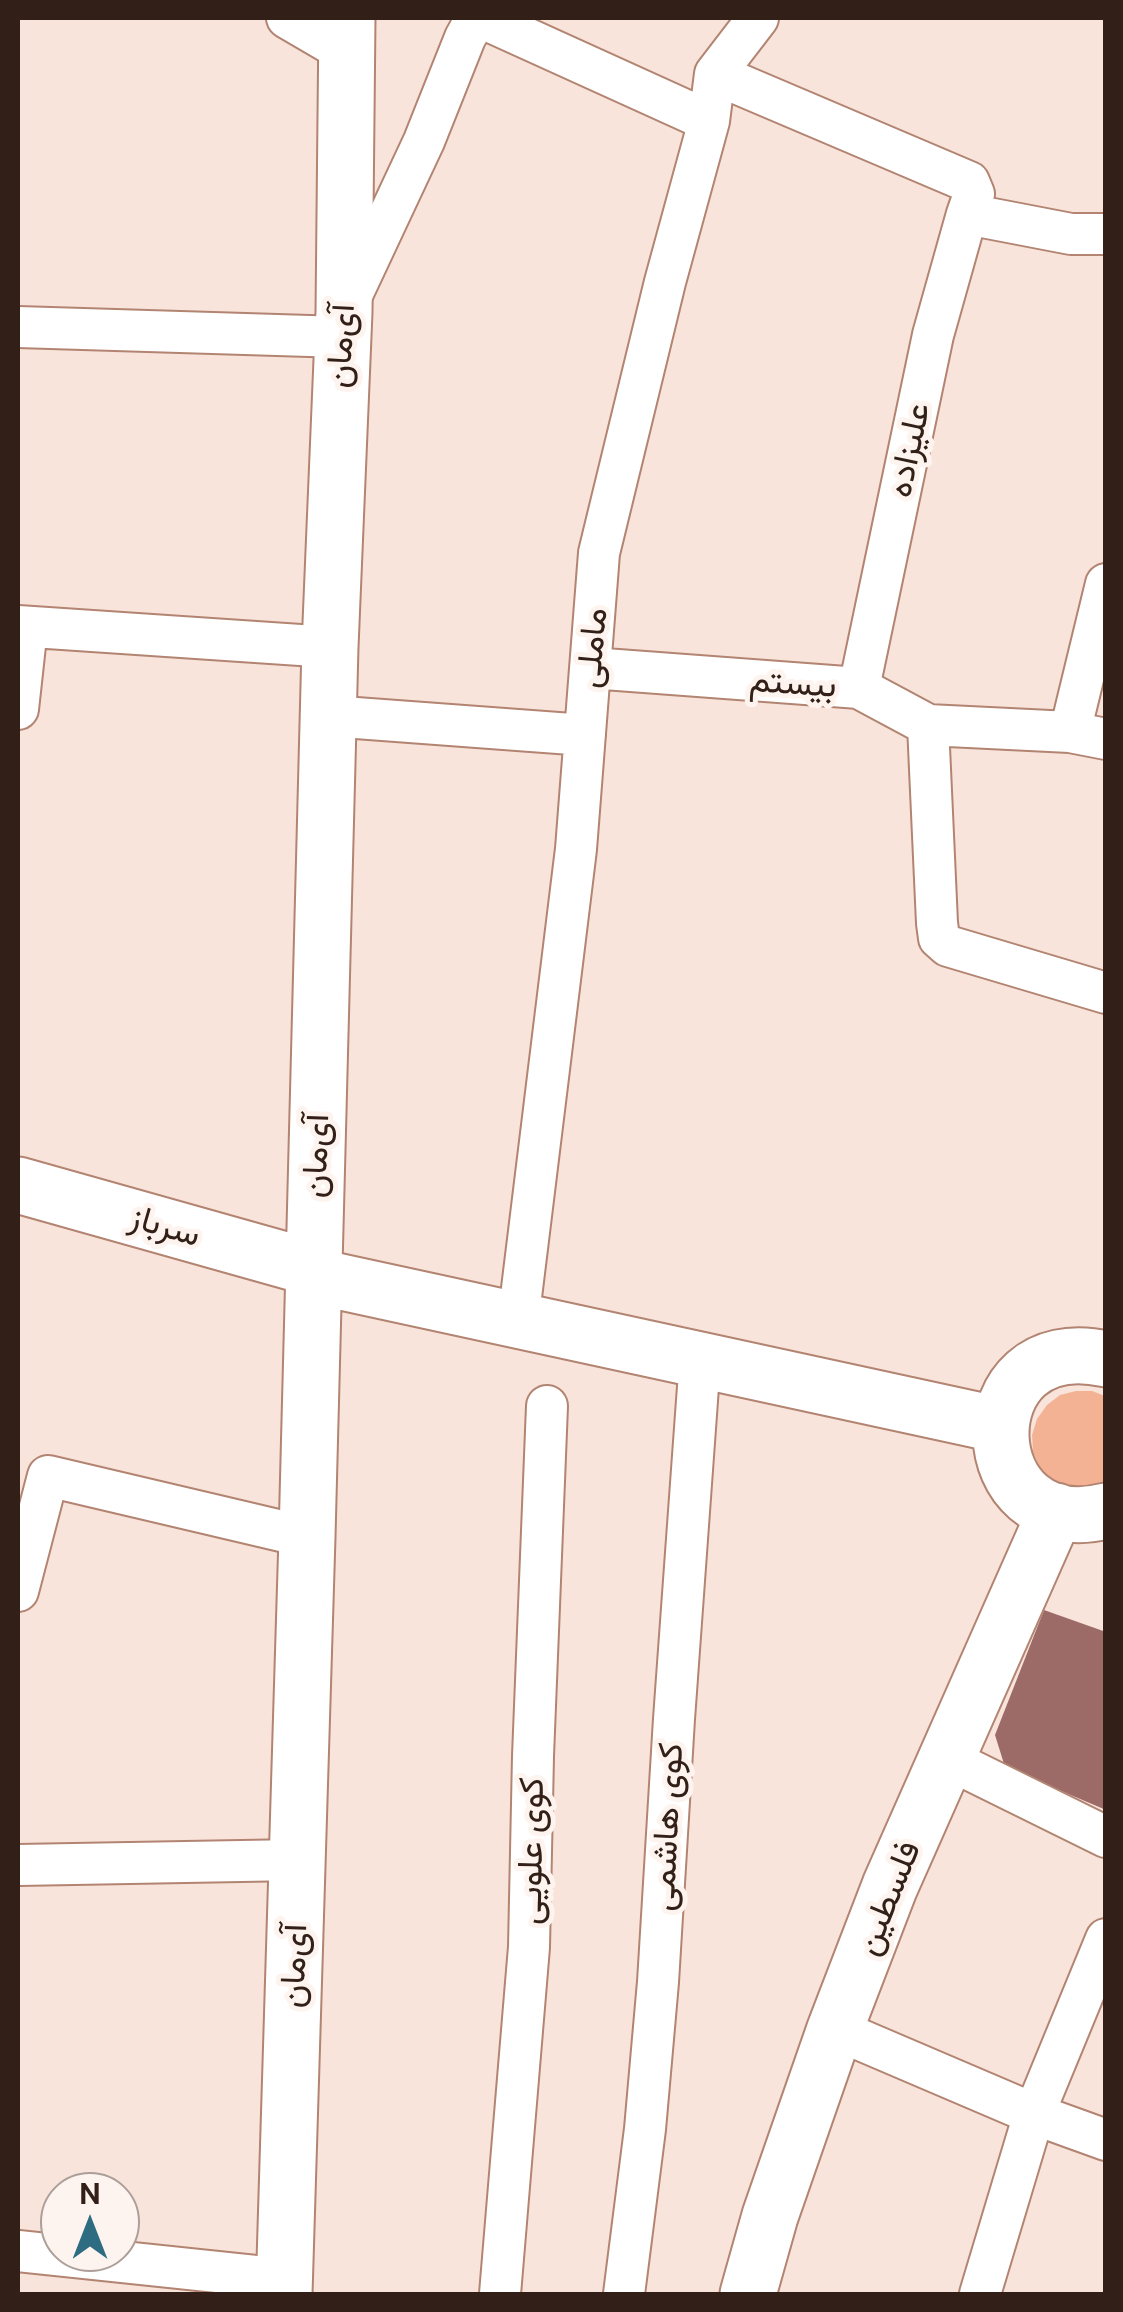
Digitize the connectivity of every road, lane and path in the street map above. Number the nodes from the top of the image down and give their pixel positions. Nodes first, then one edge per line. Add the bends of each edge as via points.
1 (287, 18) edge
2 (479, 18) edge
3 (758, 18) edge
4 (347, 35) edge
5 (715, 74) junction
6 (709, 121) junction
7 (967, 214) junction
8 (1106, 234) edge
9 (343, 324) junction
10 (18, 327) edge
11 (1106, 584) edge
12 (22, 627) edge
13 (330, 648) junction
14 (590, 668) junction
15 (859, 688) junction
16 (18, 710) edge
17 (329, 716) junction
18 (928, 725) junction
19 (585, 735) junction
20 (1088, 735) edge
21 (1106, 992) edge
22 (18, 1185) edge
23 (313, 1268) junction
24 (520, 1304) junction
25 (700, 1359) junction
26 (1106, 1359) edge
27 (548, 1406) dead end
28 (1001, 1418) junction
29 (1081, 1511) edge
30 (306, 1537) junction
31 (18, 1591) edge
32 (948, 1759) junction
33 (1106, 1837) edge
34 (297, 1860) junction
35 (18, 1865) edge
36 (1106, 1939) edge
37 (836, 2029) junction
38 (1034, 2114) junction
39 (1106, 2140) edge
40 (18, 2251) edge
41 (284, 2287) edge
42 (500, 2294) edge
43 (624, 2294) edge
44 (748, 2294) edge
45 (980, 2294) edge

1 - 4 street
2 - 6 street
2 - 9 street
3 - 5 street
4 - 9 main road, آی‌مان
5 - 6 street, ماملی
5 - 7 street via 970,182 974,194
6 - 14 street, ماملی via 599,553
7 - 8 street
7 - 15 street, علیزاده via 934,335
9 - 10 street
9 - 13 main road, آی‌مان
11 - 20 street
12 - 13 street
12 - 16 street
13 - 17 main road, آی‌مان
14 - 15 street, بیستم
14 - 19 street, ماملی
15 - 18 street, بیستم
17 - 19 street
17 - 23 main road, آی‌مان
18 - 20 street, بیستم
18 - 21 street via 939,938
19 - 24 street, ماملی
22 - 23 main road, سرباز
23 - 24 main road via 335,1264
23 - 25 main road via 332,1280
23 - 30 main road, آی‌مان
24 - 28 main road
25 - 28 main road
25 - 43 street, کوی هاشمی via 656,2000
26 - 28 main road via 1084,1354 1034,1369 1014,1387
27 - 42 street, کوی علویی via 530,1947
28 - 29 main road via 1003,1460 1015,1482 1033,1500
29 - 32 main road, فلسطین
30 - 31 street via 48,1476
30 - 34 main road, آی‌مان
32 - 33 street
32 - 37 main road, فلسطین
34 - 35 street
34 - 41 main road, آی‌مان
36 - 38 street
37 - 38 street
37 - 44 main road, فلسطین
38 - 39 street
38 - 45 street
40 - 41 street

